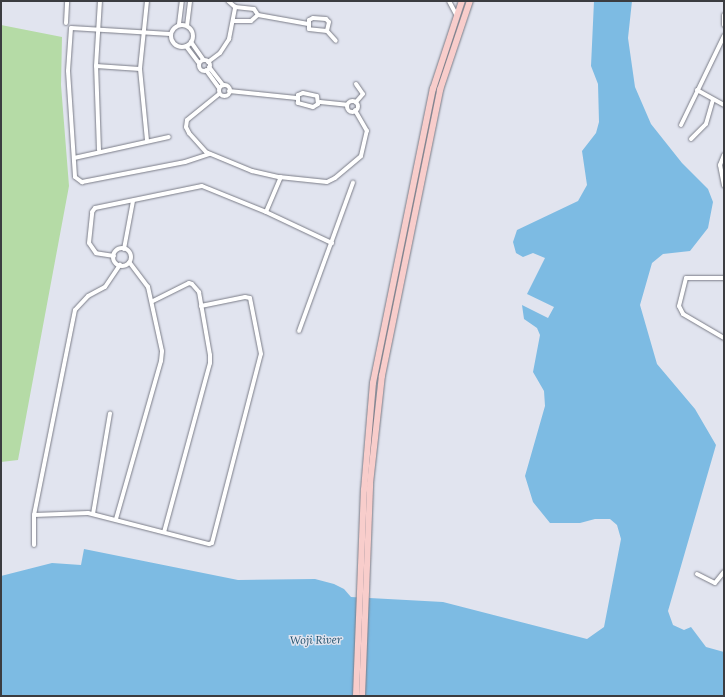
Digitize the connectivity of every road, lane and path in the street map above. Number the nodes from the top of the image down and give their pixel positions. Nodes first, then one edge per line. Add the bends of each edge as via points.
1 (67, 1) edge
2 (100, 1) edge
3 (147, 1) edge
4 (182, 1) edge
5 (190, 1) edge
6 (228, 1) edge
7 (449, 1) edge
8 (462, 1) edge
9 (470, 1) edge
10 (235, 7) junction
11 (456, 14) junction
12 (258, 15) junction
13 (724, 16) edge
14 (234, 21) junction
15 (66, 22) dead end
16 (179, 24) junction
17 (308, 24) junction
18 (724, 25) edge
19 (187, 26) junction
20 (98, 30) junction
21 (327, 31) junction
22 (144, 32) junction
23 (170, 34) junction
24 (724, 36) edge
25 (336, 41) dead end
26 (191, 42) junction
27 (186, 46) junction
28 (203, 59) junction
29 (208, 62) junction
30 (199, 63) junction
31 (96, 66) junction
32 (210, 67) junction
33 (140, 69) junction
34 (206, 70) junction
35 (356, 84) dead end
36 (221, 86) junction
37 (697, 90) junction
38 (229, 91) junction
39 (219, 94) junction
40 (296, 98) junction
41 (713, 100) junction
42 (320, 102) junction
43 (356, 102) junction
44 (346, 105) junction
45 (724, 105) edge
46 (355, 110) junction
47 (681, 125) dead end
48 (169, 137) dead end
49 (691, 139) dead end
50 (147, 141) junction
51 (100, 150) junction
52 (210, 154) junction
53 (724, 156) edge
54 (74, 158) junction
55 (281, 177) junction
56 (353, 183) dead end
57 (724, 186) edge
58 (133, 200) junction
59 (266, 212) junction
60 (332, 243) junction
61 (124, 249) junction
62 (114, 256) junction
63 (129, 262) junction
64 (120, 266) junction
65 (724, 278) edge
66 (153, 301) junction
67 (201, 306) junction
68 (299, 330) dead end
69 (724, 338) edge
70 (110, 414) dead end
71 (93, 514) junction
72 (34, 515) junction
73 (116, 519) junction
74 (164, 532) junction
75 (34, 546) dead end
76 (724, 572) edge
77 (697, 574) dead end
78 (363, 584) junction
79 (356, 696) edge
80 (362, 696) edge

1 - 15 street
2 - 20 street
3 - 22 street
4 - 16 street
5 - 19 street
6 - 10 street
7 - 11 street
8 - 11 main road
9 - 78 main road via 440,90 386,350 373,447
10 - 12 street via 254,9
10 - 14 street
11 - 78 main road via 433,89 374,376 366,461
12 - 14 street via 251,21
12 - 17 street
13 - 18 street
14 - 29 street via 225,46
16 - 19 street
16 - 23 street via 174,26
17 - 21 street via 312,31
17 - 21 street via 313,18 326,19 329,22
19 - 26 street via 193,33
20 - 22 street
20 - 31 street
20 - 54 street via 71,28 68,70
21 - 25 street
22 - 23 street
22 - 33 street
23 - 27 street via 176,46
24 - 37 street
26 - 27 street
26 - 28 street
27 - 30 street
28 - 29 street
28 - 30 street
29 - 32 street
30 - 34 street via 200,69
31 - 33 street
31 - 51 street
32 - 34 street
32 - 36 street
33 - 50 street
34 - 36 street
35 - 43 street via 363,94
36 - 38 street via 227,86
36 - 39 street
37 - 41 street
37 - 47 street
38 - 39 street via 226,95
38 - 40 street
39 - 52 street via 191,115 186,123 189,132
40 - 42 street via 301,105 313,107
40 - 42 street via 303,93 317,96
41 - 45 street
41 - 49 street via 706,124
42 - 44 street
43 - 44 street via 350,100
43 - 46 street
44 - 46 street via 349,110
46 - 55 street via 367,131 362,156 327,182
48 - 50 street
50 - 51 street
51 - 54 street
52 - 54 street via 185,162 82,182 75,177
52 - 55 street via 252,171
53 - 57 street via 720,165
55 - 59 street
56 - 60 street
58 - 59 street via 202,186
58 - 61 street
58 - 62 street via 95,208 92,212 89,243 96,253
59 - 60 street
60 - 68 street
61 - 62 street via 118,250
61 - 63 street via 130,253
62 - 64 street via 115,262
63 - 64 street
63 - 66 street via 142,276
64 - 72 street via 111,281 84,300 75,310
65 - 69 street via 686,278 679,306 683,314
66 - 67 street via 189,283 199,292
66 - 73 street via 161,361
67 - 74 street via 210,363
67 - 74 street via 250,298 261,360 212,542 209,544
70 - 71 street
71 - 72 street
71 - 73 street
72 - 75 street
73 - 74 street
76 - 77 street via 715,583
78 - 79 main road
78 - 80 main road

